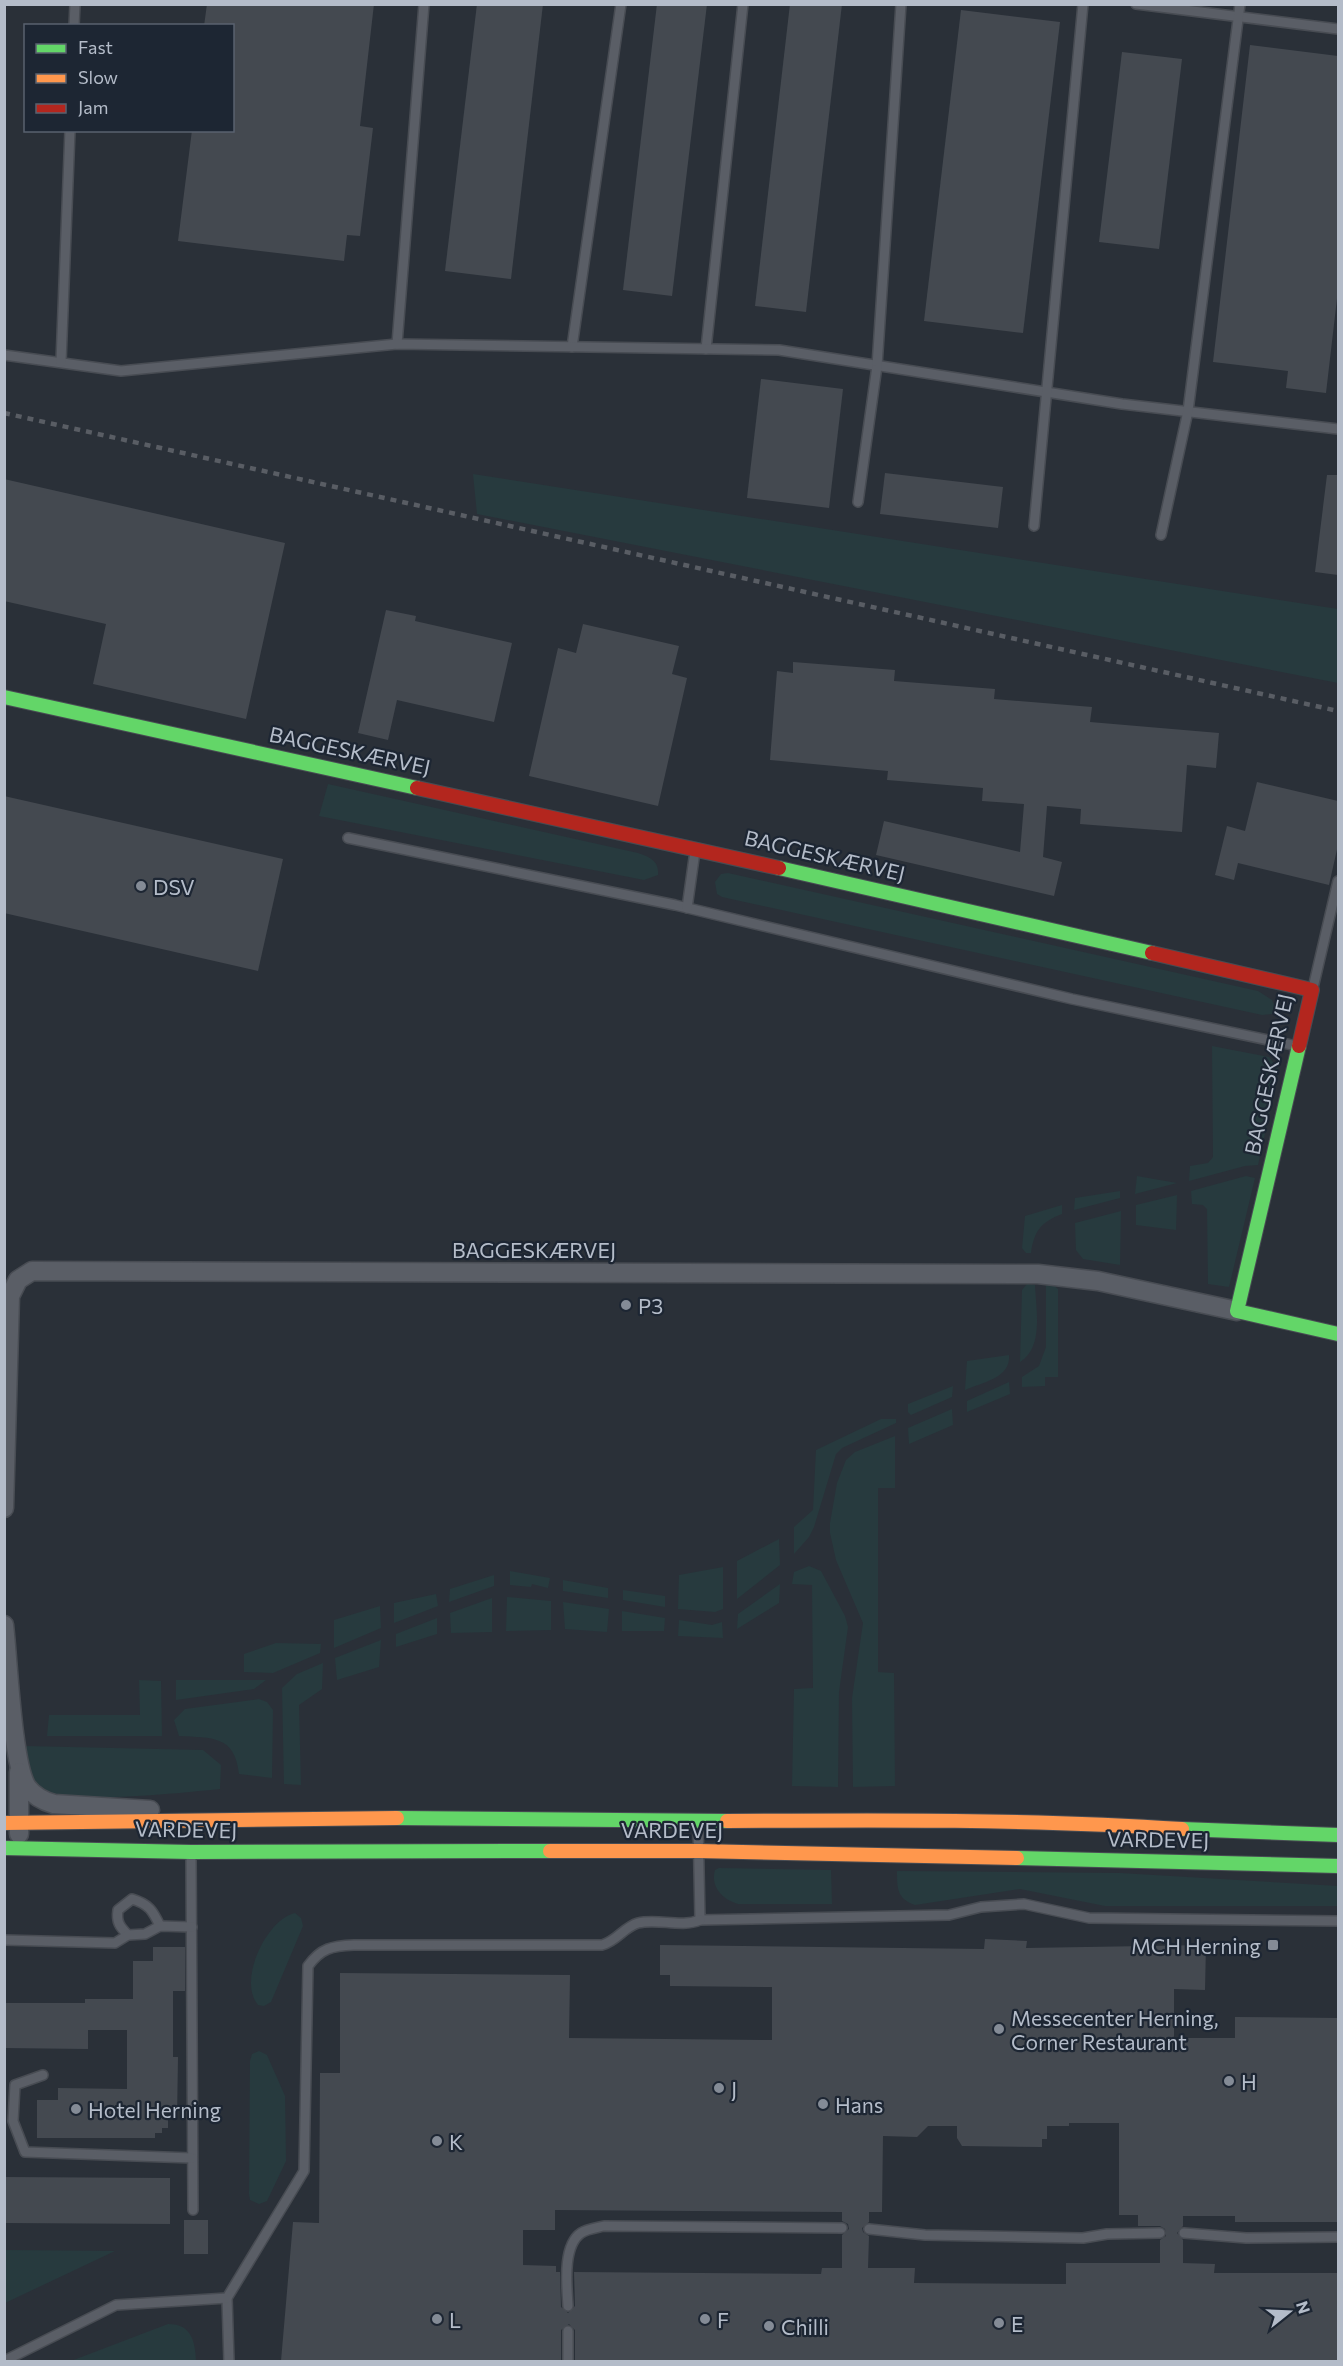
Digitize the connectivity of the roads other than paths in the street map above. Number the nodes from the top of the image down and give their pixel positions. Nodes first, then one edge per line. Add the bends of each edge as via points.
1 (75, 4) edge
2 (424, 4) edge
3 (621, 4) edge
4 (743, 4) edge
5 (901, 4) edge
6 (1083, 4) edge
7 (1136, 4) edge
8 (1240, 4) edge
9 (1239, 17) junction
10 (74, 24) edge
11 (1338, 29) edge
12 (70, 132) edge
13 (397, 344) junction
14 (572, 347) junction
15 (706, 349) junction
16 (4, 355) edge
17 (61, 362) junction
18 (877, 366) junction
19 (1046, 392) junction
20 (1188, 411) junction
21 (1338, 429) edge
22 (858, 502) dead end
23 (1034, 526) dead end
24 (1161, 535) dead end
25 (4, 697) edge
26 (348, 838) dead end
27 (695, 849) junction
28 (1338, 881) edge
29 (687, 908) junction
30 (1312, 990) junction
31 (1300, 1046) junction
32 (1237, 1311) junction
33 (1338, 1334) edge
34 (4, 1508) edge
35 (4, 1625) edge
36 (19, 1764) junction
37 (205, 1820) junction
38 (698, 1821) junction
39 (11, 1823) edge
40 (1338, 1835) edge
41 (12, 1848) edge
42 (699, 1851) junction
43 (191, 1852) junction
44 (1338, 1866) edge
45 (700, 1920) junction
46 (1338, 1921) edge
47 (160, 1926) junction
48 (192, 1927) junction
49 (128, 1935) junction
50 (4, 1940) edge
51 (43, 2075) dead end
52 (192, 2158) junction
53 (193, 2210) dead end
54 (842, 2228) dead end
55 (869, 2229) dead end
56 (1160, 2233) dead end
57 (1184, 2233) dead end
58 (1338, 2237) edge
59 (227, 2298) junction
60 (568, 2306) dead end
61 (568, 2331) dead end
62 (4, 2361) edge
63 (229, 2361) edge
64 (568, 2361) edge

1 - 10 lane
2 - 13 lane
3 - 14 lane
4 - 15 lane
5 - 18 lane
6 - 19 lane
7 - 9 lane
8 - 9 lane
9 - 11 lane
9 - 20 lane
12 - 17 lane
13 - 14 lane
13 - 17 lane via 121,371
14 - 15 lane
15 - 18 lane via 779,350
16 - 17 lane
18 - 19 lane
18 - 22 lane
19 - 20 lane
19 - 23 lane
20 - 21 lane
20 - 24 lane
25 - 27 street, BAGGESKÆRVEJ
26 - 29 lane
27 - 29 lane
27 - 30 street, BAGGESKÆRVEJ
28 - 30 lane
29 - 31 lane via 1072,999
30 - 31 street, BAGGESKÆRVEJ
31 - 32 street, BAGGESKÆRVEJ
32 - 33 street, BAGGESKÆRVEJ
32 - 34 street, BAGGESKÆRVEJ via 1071,1276 961,1272 46,1270 24,1275 12,1287
35 - 36 street, VARDEVEJ
36 - 37 street, VARDEVEJ via 27,1786 47,1802 152,1810
36 - 39 street
37 - 38 street, VARDEVEJ via 470,1817
37 - 39 street, VARDEVEJ
38 - 40 street, VARDEVEJ via 964,1820
38 - 42 lane
39 - 41 street
41 - 43 street, VARDEVEJ
42 - 43 street, VARDEVEJ
42 - 44 street, VARDEVEJ
42 - 45 lane
43 - 48 lane
45 - 46 lane via 949,1915 981,1907 1024,1904 1089,1917
45 - 59 lane via 636,1924 602,1945 354,1945 317,1953 308,1966 304,2171
47 - 48 lane
47 - 49 lane via 145,1934
47 - 49 lane via 153,1910 132,1899 118,1910 119,1926
48 - 52 lane
49 - 50 lane via 115,1943
51 - 52 lane via 15,2085 13,2121 25,2152
52 - 53 lane
54 - 60 lane via 604,2226 587,2230 576,2238 569,2259
55 - 56 lane via 925,2235 1083,2238
57 - 58 lane via 1246,2238
59 - 62 lane via 116,2306
59 - 63 lane
61 - 64 lane

